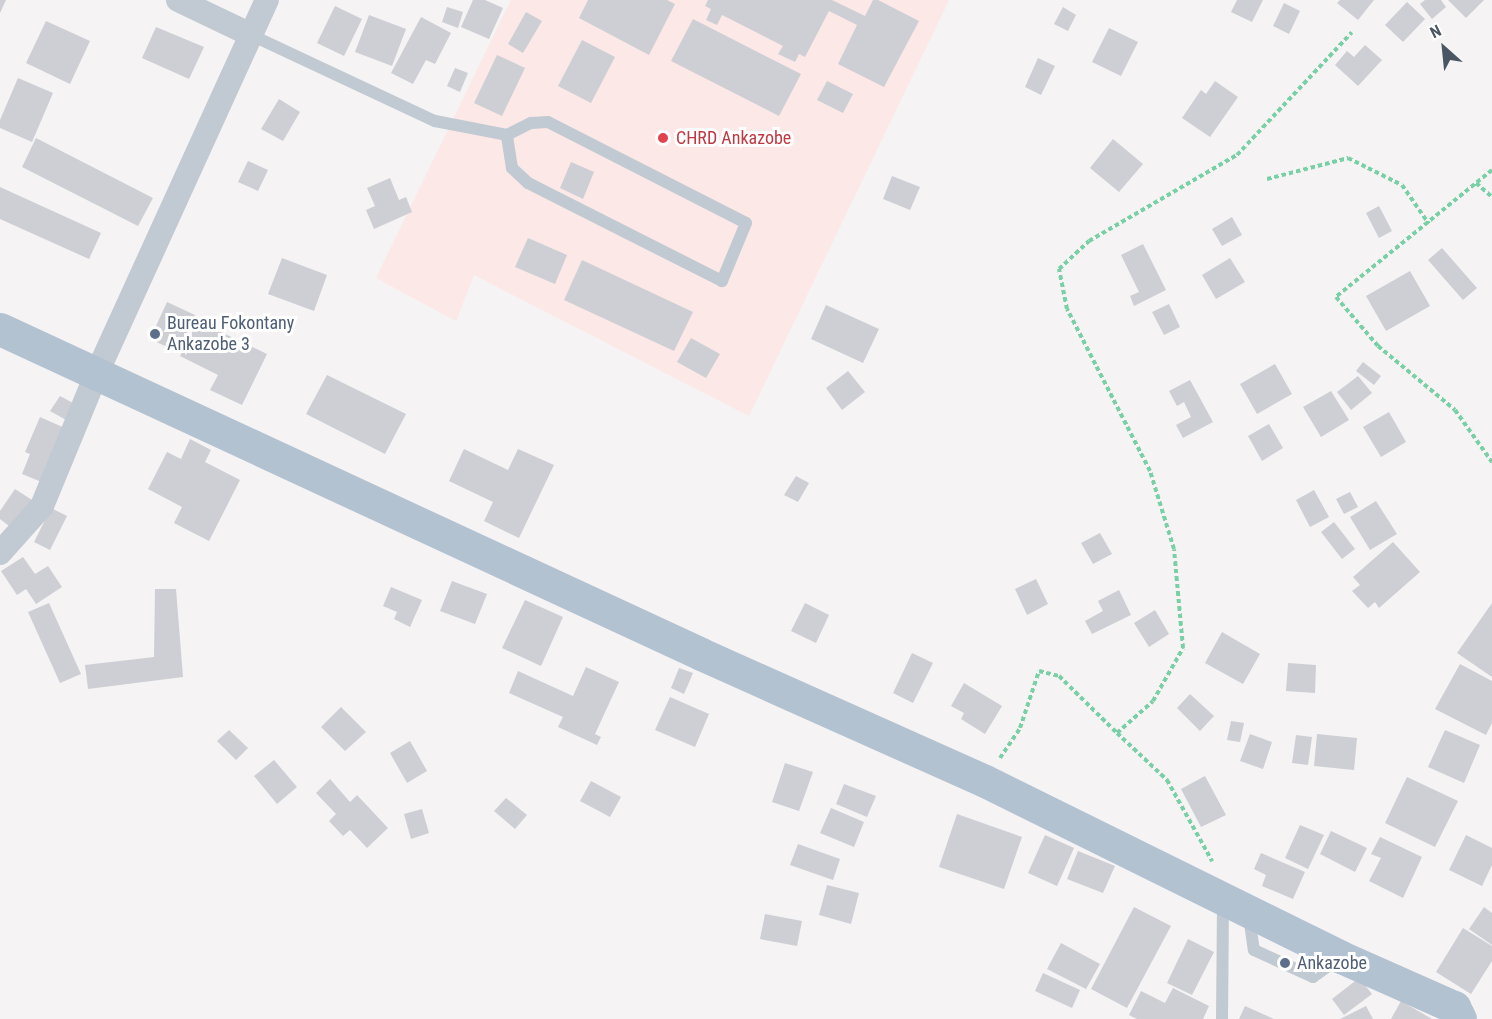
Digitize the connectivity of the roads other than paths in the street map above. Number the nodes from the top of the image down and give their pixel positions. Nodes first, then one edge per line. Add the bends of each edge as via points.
1 (178, 0) edge
2 (267, 0) edge
3 (251, 35) junction
4 (507, 135) junction
5 (0, 329) edge
6 (96, 375) junction
7 (0, 553) edge
8 (1229, 891) junction
9 (1222, 1019) edge
10 (1460, 1019) edge

1 - 3 street
2 - 3 street
3 - 4 lane via 435,121
3 - 6 street
4 - 4 lane via 531,123 548,122 746,223 722,281 528,183 512,168
5 - 6 main road
6 - 7 street via 42,506
6 - 8 main road via 701,654
8 - 9 lane
8 - 10 main road via 1341,957 1454,1007

